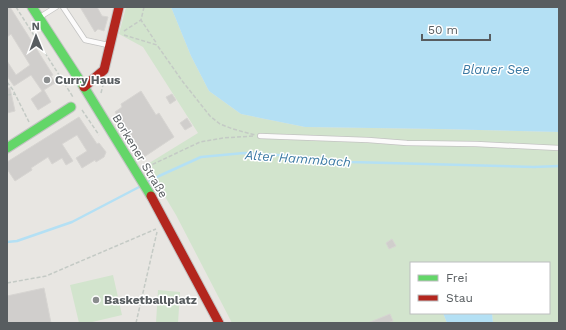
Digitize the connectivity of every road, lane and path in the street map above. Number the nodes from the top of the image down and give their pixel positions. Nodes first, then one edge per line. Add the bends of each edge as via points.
1 (16, 7) edge
2 (32, 7) edge
3 (56, 7) edge
4 (62, 7) edge
5 (120, 7) edge
6 (144, 7) edge
7 (39, 18) junction
8 (141, 20) junction
9 (116, 34) junction
10 (157, 45) junction
11 (110, 46) junction
12 (7, 82) edge
13 (84, 87) junction
14 (15, 94) junction
15 (7, 95) edge
16 (73, 103) joint
17 (34, 130) junction
18 (260, 136) junction
19 (7, 148) edge
20 (559, 148) edge
21 (140, 170) junction
22 (7, 283) edge
23 (136, 323) edge
24 (220, 323) edge

1 - 16 path
2 - 7 main road, Borkener Straße
3 - 7 lane
4 - 11 lane via 85,40
5 - 9 main road
6 - 8 path
7 - 13 main road, Borkener Straße
8 - 9 path
8 - 10 path
9 - 10 path
9 - 11 main road
10 - 18 path via 210,116 220,124
11 - 13 main road via 104,70
12 - 14 path
13 - 21 main road, Borkener Straße
14 - 15 path
14 - 17 path
16 - 17 main road
17 - 19 main road
18 - 20 lane
18 - 21 path via 200,142
21 - 24 main road, Borkener Straße
22 - 23 path via 46,276 158,229

